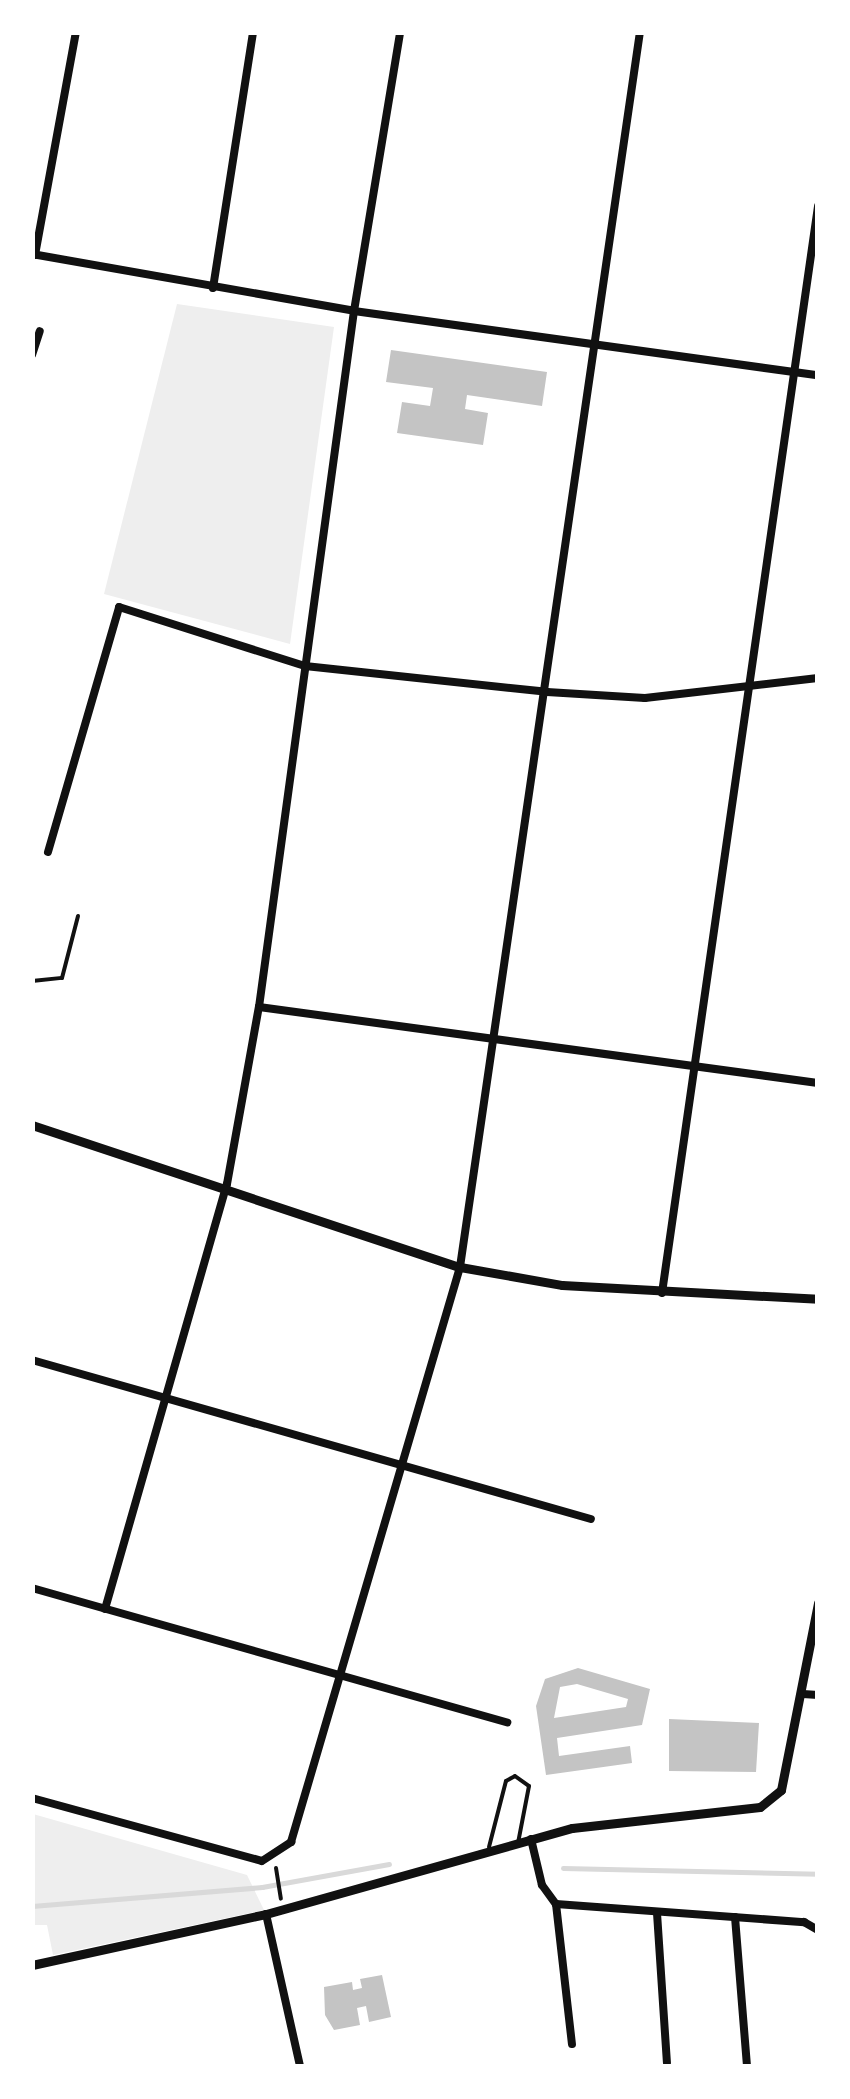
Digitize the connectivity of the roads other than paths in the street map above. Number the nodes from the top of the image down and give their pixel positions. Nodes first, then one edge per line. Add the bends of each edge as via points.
1 (76, 32) edge
2 (253, 32) edge
3 (400, 32) edge
4 (640, 32) edge
5 (818, 206) edge
6 (34, 255) edge
7 (213, 288) junction
8 (354, 312) junction
9 (40, 331) dead end
10 (596, 346) junction
11 (32, 355) edge
12 (796, 372) junction
13 (818, 375) edge
14 (305, 666) junction
15 (818, 678) edge
16 (746, 690) junction
17 (547, 692) junction
18 (48, 852) dead end
19 (78, 916) dead end
20 (32, 981) edge
21 (259, 1007) junction
22 (496, 1038) junction
23 (693, 1064) junction
24 (818, 1082) edge
25 (32, 1125) edge
26 (224, 1193) junction
27 (460, 1267) junction
28 (662, 1292) junction
29 (818, 1299) edge
30 (32, 1360) edge
31 (165, 1400) junction
32 (406, 1463) junction
33 (591, 1519) dead end
34 (32, 1588) edge
35 (818, 1603) edge
36 (105, 1609) junction
37 (344, 1677) junction
38 (803, 1694) junction
39 (818, 1695) edge
40 (507, 1722) dead end
41 (32, 1798) edge
42 (532, 1838) junction
43 (518, 1843) junction
44 (488, 1852) junction
45 (556, 1904) junction
46 (657, 1913) junction
47 (266, 1914) junction
48 (734, 1917) junction
49 (818, 1930) edge
50 (32, 1966) edge
51 (572, 2044) dead end
52 (667, 2063) dead end
53 (747, 2065) edge
54 (300, 2066) edge

1 - 6 street
2 - 7 street
3 - 8 street
4 - 10 street
5 - 12 street
6 - 7 street
7 - 8 street
8 - 10 street
8 - 14 street
9 - 11 street
10 - 12 street
10 - 17 street
12 - 13 street
12 - 16 street
14 - 17 street
14 - 18 street via 119,607
14 - 21 street
15 - 16 street
16 - 17 street via 645,698
16 - 23 street
17 - 22 street
19 - 20 lane via 62,978
21 - 22 street
21 - 26 street
22 - 23 street
22 - 27 street
23 - 24 street
23 - 28 street
25 - 26 street
26 - 27 street
26 - 31 street
27 - 28 street
27 - 32 street
28 - 29 street
30 - 31 street
31 - 32 street
31 - 36 street
32 - 33 street
32 - 37 street
34 - 36 street
35 - 38 street
36 - 37 street
37 - 40 street
37 - 41 street via 292,1842 262,1862
38 - 39 street
38 - 42 street via 781,1790 760,1807 638,1817
42 - 43 street
42 - 45 street via 542,1885
43 - 44 street
43 - 44 lane via 529,1786 515,1776 506,1781
44 - 47 street
45 - 46 street
45 - 51 street
46 - 48 street
46 - 52 street
47 - 50 street
47 - 54 street
48 - 49 street via 804,1922
48 - 53 street

